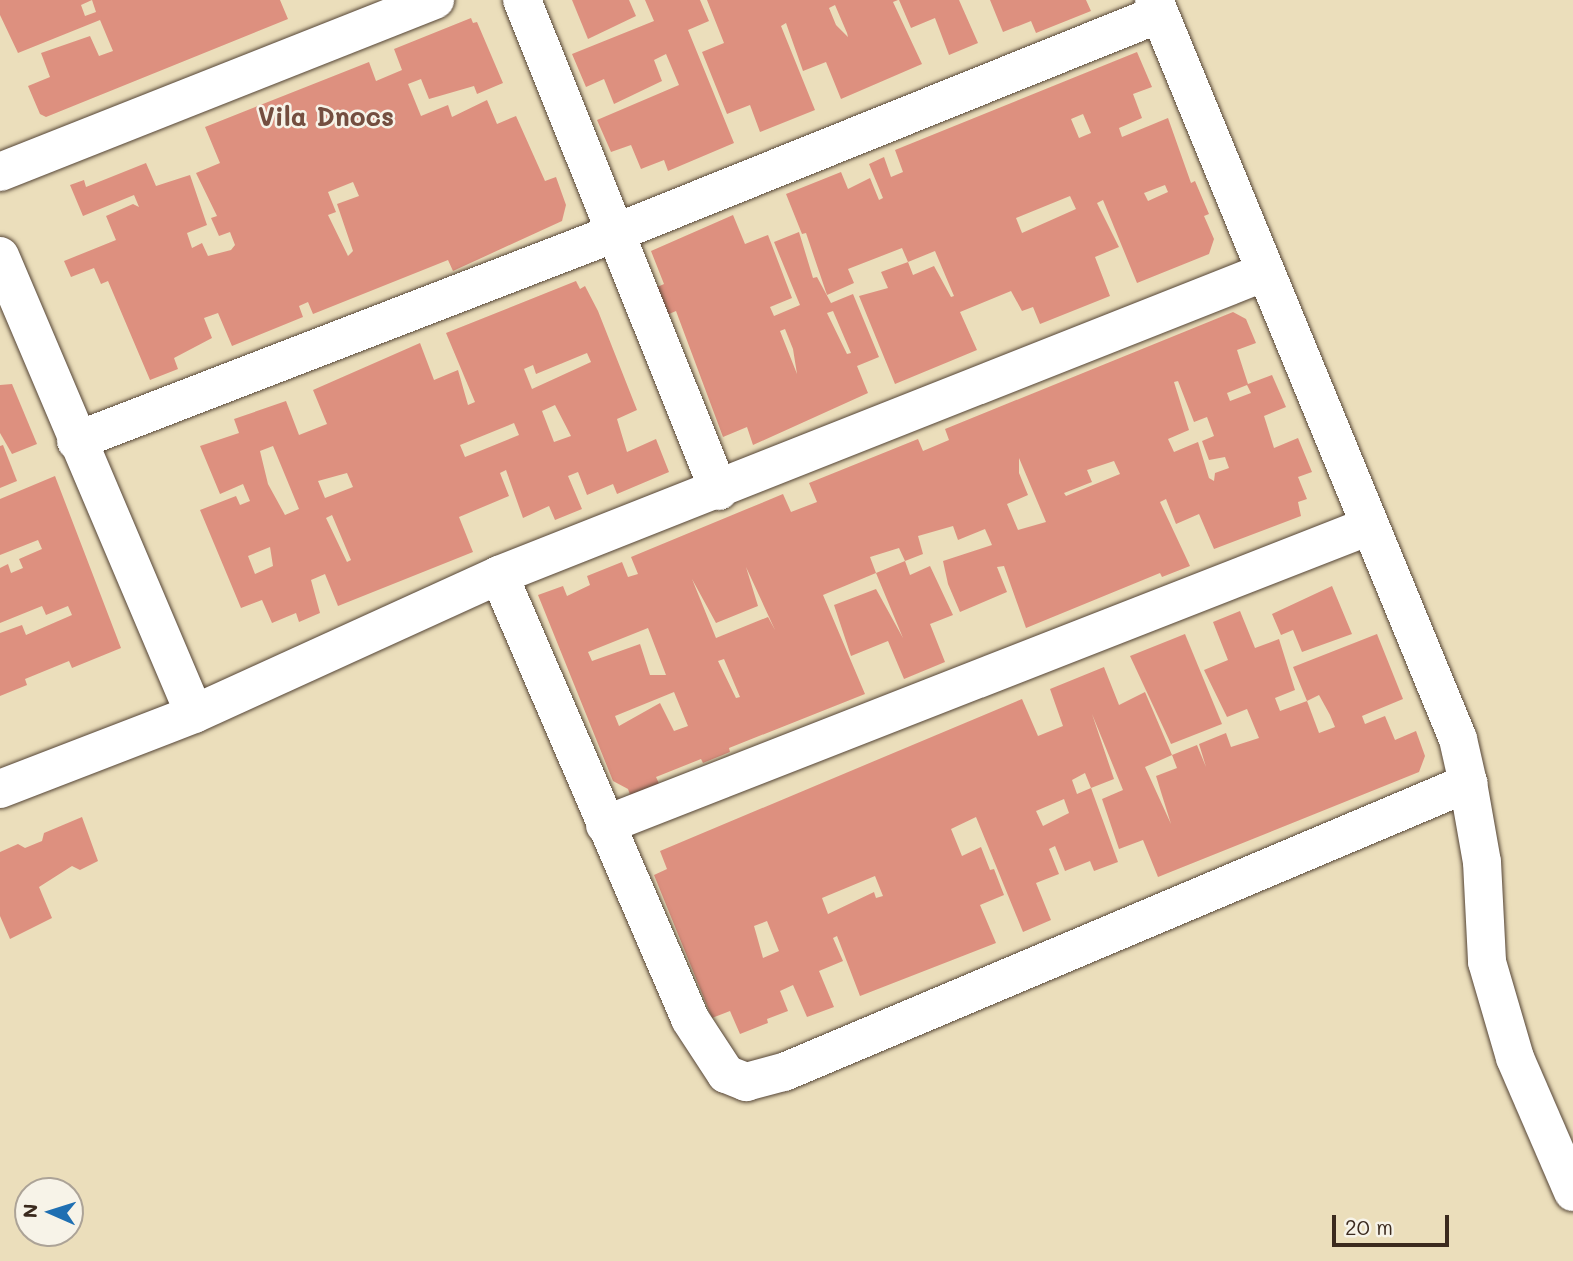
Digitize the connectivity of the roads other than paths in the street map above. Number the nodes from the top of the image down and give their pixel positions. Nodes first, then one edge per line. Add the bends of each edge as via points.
1 (435, 0) edge
2 (522, 0) edge
3 (1157, 7) edge
4 (0, 172) edge
5 (615, 233) junction
6 (0, 256) edge
7 (1265, 272) junction
8 (76, 441) junction
9 (719, 491) junction
10 (1369, 526) junction
11 (499, 575) junction
12 (194, 714) junction
13 (1468, 783) junction
14 (0, 789) edge
15 (605, 825) junction
16 (1573, 1192) edge

1 - 4 street
2 - 5 street
3 - 5 street
3 - 7 street
5 - 8 street
5 - 9 street
6 - 8 street
7 - 9 street
7 - 10 street
8 - 12 street
9 - 11 street
10 - 13 street via 1458,739
10 - 15 street
11 - 12 street
11 - 15 street
12 - 14 street
13 - 15 street via 784,1072 746,1082 726,1074 690,1018
13 - 16 street via 1482,862 1488,961 1515,1058

